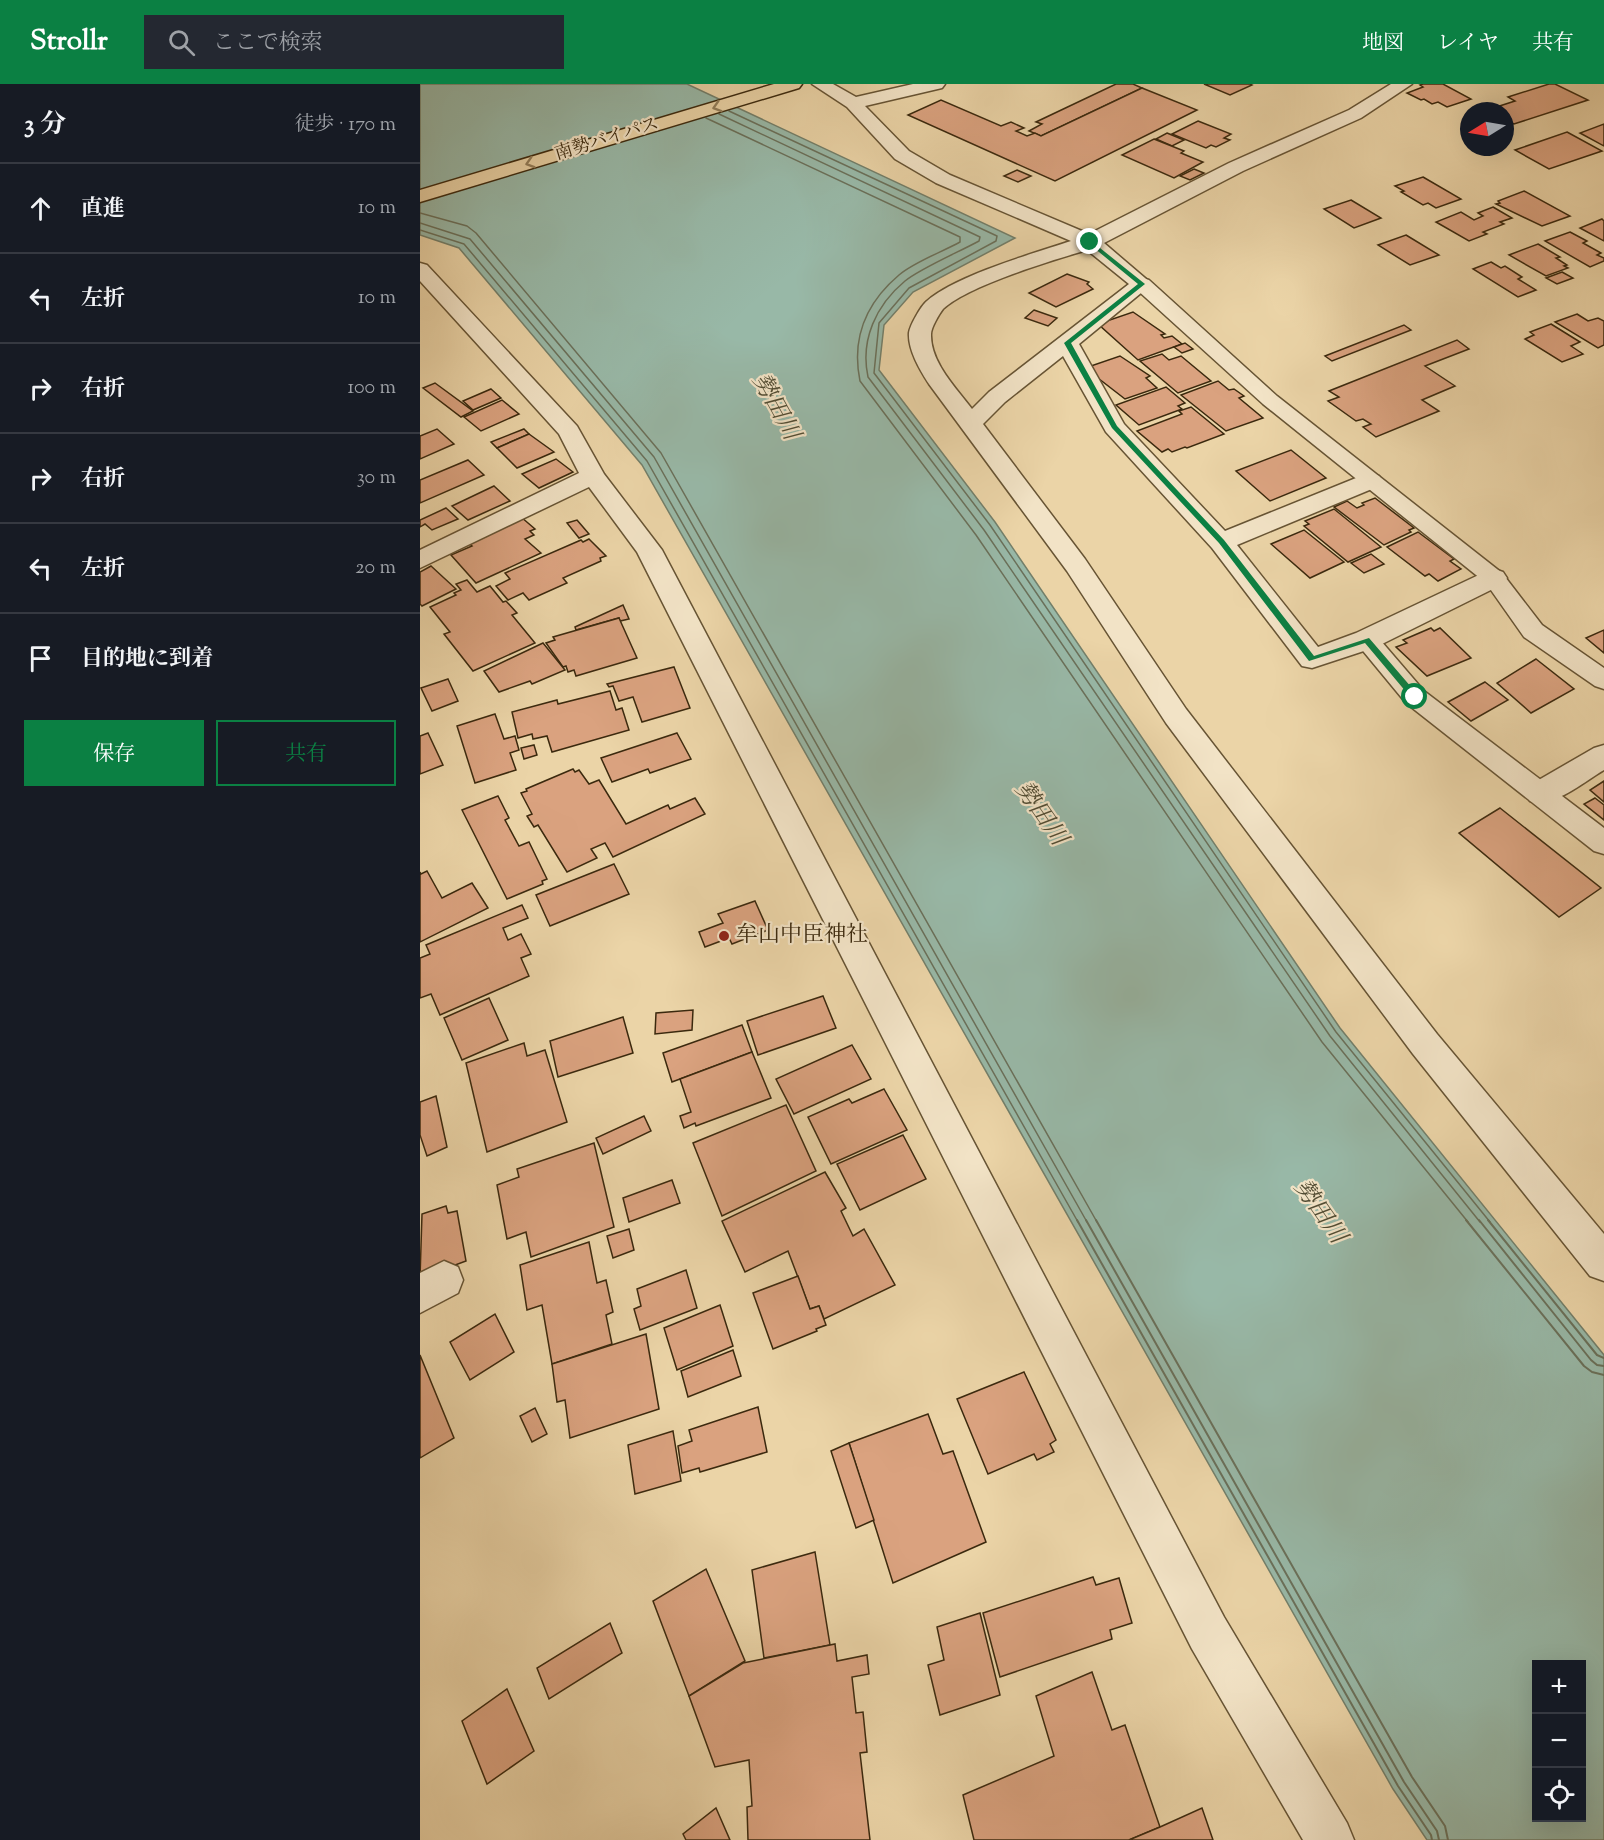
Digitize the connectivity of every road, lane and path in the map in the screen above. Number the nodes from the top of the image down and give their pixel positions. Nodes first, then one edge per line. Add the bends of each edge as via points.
1 (738, 84) edge
2 (793, 84) edge
3 (821, 84) edge
4 (936, 84) edge
5 (1404, 84) edge
6 (853, 103) junction
7 (556, 136) dead end
8 (420, 196) edge
9 (1090, 242) junction
10 (420, 269) edge
11 (1142, 284) junction
12 (1067, 343) junction
13 (971, 423) junction
14 (594, 476) junction
15 (1370, 481) junction
16 (1221, 542) junction
17 (420, 560) edge
18 (1494, 578) junction
19 (1366, 640) junction
20 (1604, 680) edge
21 (1604, 756) edge
22 (1541, 793) junction
23 (1604, 843) edge
24 (1604, 1263) edge
25 (1330, 1840) edge

1 - 7 highway, 南勢バイパス
2 -> 8 highway, 南勢バイパス
3 - 6 street
4 - 6 street
5 - 9 street via 1355,114 1236,167
6 - 9 street via 902,155 943,179
9 - 11 street
9 - 13 street via 963,288 934,306 920,332 924,355
10 - 14 street via 569,431
11 - 12 street
11 - 15 lane via 1270,400
12 - 13 street via 997,397
12 - 16 street via 1114,427
13 - 24 street via 1076,565 1176,716 1425,1044
14 - 17 street
14 - 25 street via 649,550 1208,1633
15 - 16 street
15 - 18 lane
16 - 19 street via 1312,659
18 - 19 street
18 - 20 lane via 1533,632
19 - 22 lane via 1415,697
21 - 22 street
22 - 23 lane

